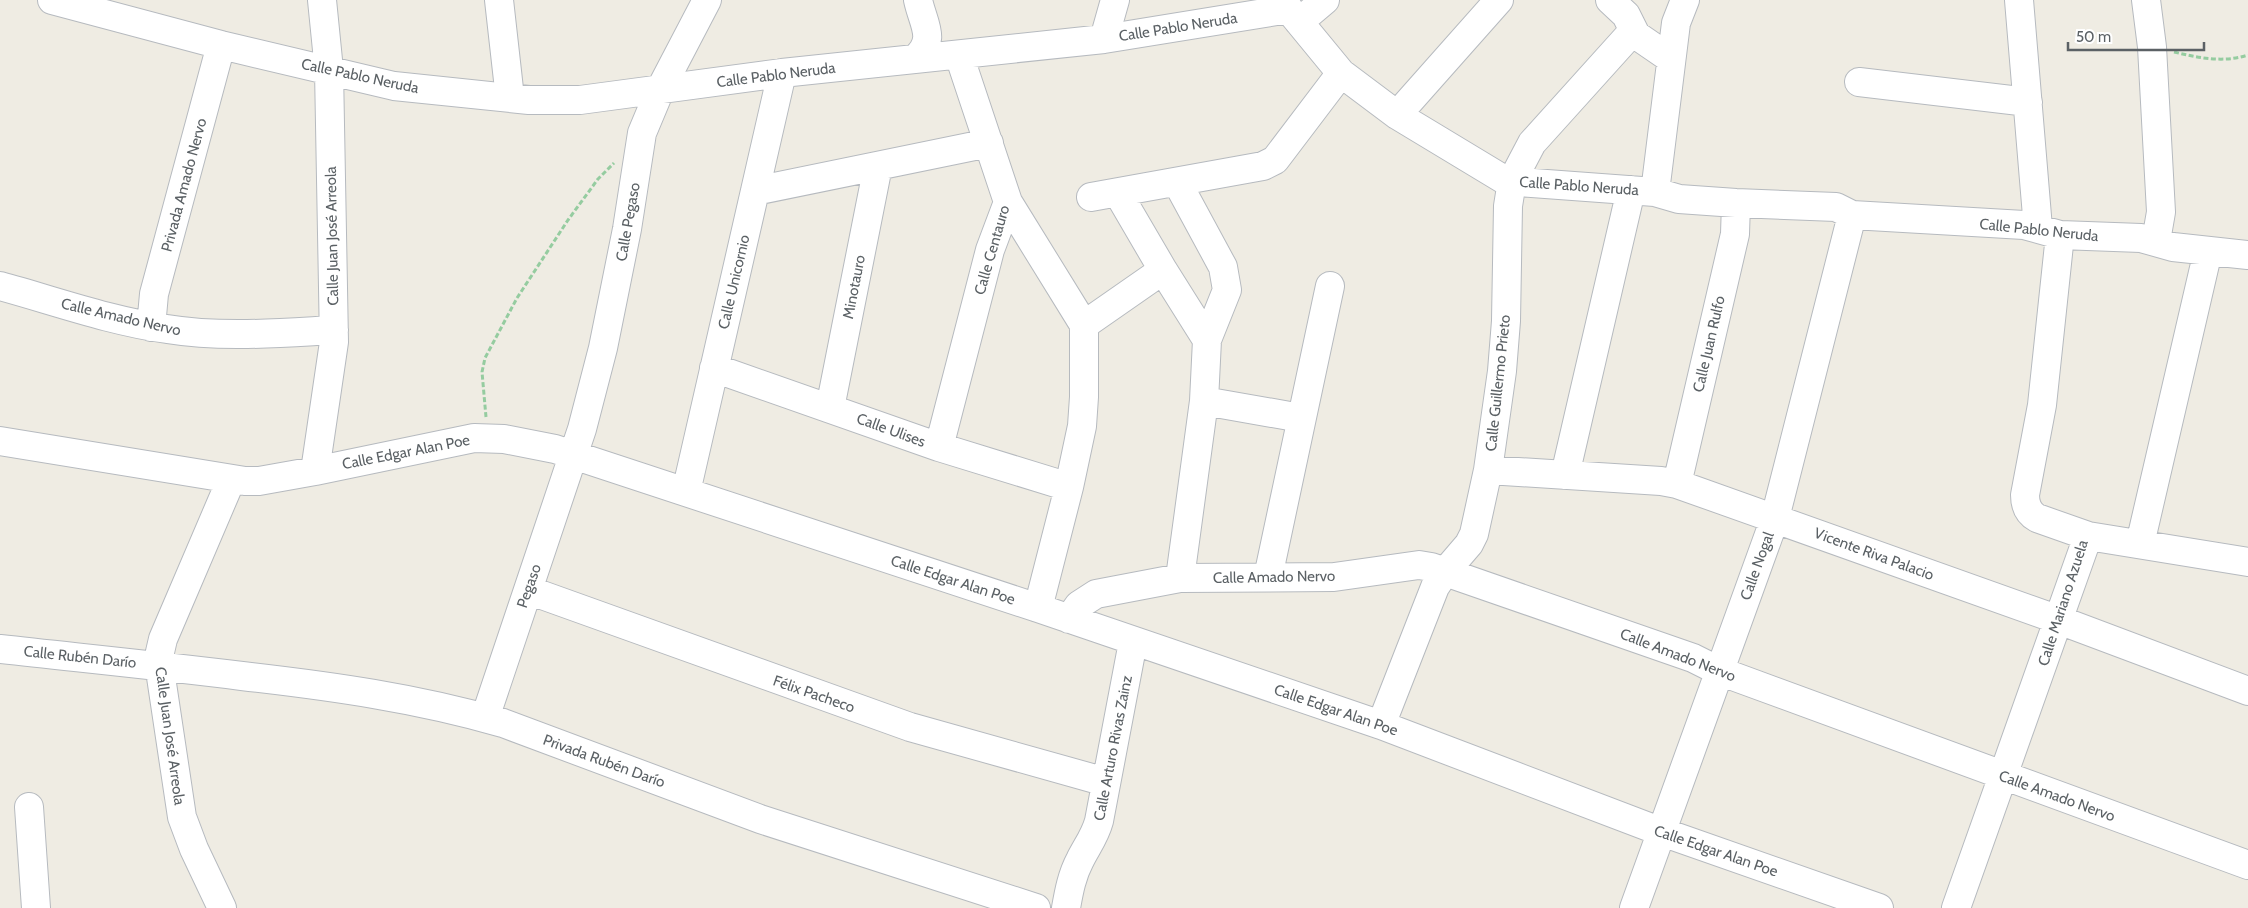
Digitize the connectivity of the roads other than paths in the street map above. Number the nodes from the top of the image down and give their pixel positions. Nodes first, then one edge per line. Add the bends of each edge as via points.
1 (52, 0) edge
2 (322, 0) edge
3 (499, 0) edge
4 (707, 0) edge
5 (918, 0) edge
6 (1115, 0) edge
7 (1325, 0) edge
8 (1499, 0) edge
9 (1610, 0) edge
10 (1685, 0) edge
11 (2019, 0) edge
12 (2146, 0) edge
13 (1290, 10) edge
14 (1633, 31) junction
15 (1104, 39) junction
16 (221, 45) junction
17 (959, 55) junction
18 (916, 58) junction
19 (1671, 59) junction
20 (329, 70) junction
21 (782, 73) junction
22 (1341, 73) junction
23 (1859, 82) dead end
24 (660, 90) junction
25 (510, 98) junction
26 (2028, 102) junction
27 (1397, 115) junction
28 (989, 143) junction
29 (878, 166) junction
30 (1512, 181) junction
31 (1177, 182) junction
32 (755, 190) junction
33 (1643, 191) junction
34 (1008, 202) junction
35 (1736, 203) junction
36 (1852, 215) junction
37 (2049, 232) junction
38 (2156, 241) junction
39 (2208, 251) junction
40 (2248, 256) edge
41 (1163, 270) junction
42 (0, 286) edge
43 (1330, 286) dead end
44 (1084, 325) junction
45 (151, 327) junction
46 (334, 330) junction
47 (1207, 340) junction
48 (714, 368) junction
49 (1204, 401) junction
50 (830, 408) junction
51 (1301, 418) junction
52 (0, 441) edge
53 (939, 447) junction
54 (574, 454) junction
55 (1488, 470) junction
56 (315, 471) junction
57 (1565, 475) junction
58 (231, 480) junction
59 (1677, 484) junction
60 (1070, 487) junction
61 (686, 492) junction
62 (1775, 518) junction
63 (2088, 536) junction
64 (2140, 544) junction
65 (2248, 562) edge
66 (1445, 572) junction
67 (1268, 577) junction
68 (1180, 578) junction
69 (528, 590) junction
70 (1038, 608) junction
71 (1069, 619) junction
72 (2058, 620) junction
73 (1133, 642) junction
74 (0, 649) edge
75 (160, 666) junction
76 (1719, 671) junction
77 (2248, 691) edge
78 (484, 718) junction
79 (1381, 725) junction
80 (2002, 776) junction
81 (1106, 782) junction
82 (29, 808) dead end
83 (1662, 832) junction
84 (2248, 865) edge
85 (36, 908) edge
86 (222, 908) edge
87 (1036, 908) edge
88 (1066, 908) edge
89 (1634, 908) edge
90 (1879, 908) edge
91 (1956, 908) edge

1 - 16 street, Calle Pablo Neruda
2 - 20 street, Calle Juan José Arreola
3 - 25 street
4 - 24 street, Calle Pegaso
5 - 18 street via 928,39 925,49
6 - 15 street
7 - 13 street
8 - 27 street
9 - 14 street via 1626,15
10 - 19 street via 1676,23
11 - 26 street, Calle Mariano Azuela
12 - 38 street via 2152,48 2161,212
13 - 15 street, Calle Pablo Neruda
13 - 22 street, Calle Pablo Neruda
14 - 19 street
14 - 30 street, Calle Guillermo Prieto via 1532,142
15 - 17 street, Calle Pablo Neruda
16 - 20 street, Calle Pablo Neruda
16 - 45 street, Privada Amado Nervo via 154,294
17 - 18 street, Calle Pablo Neruda
17 - 28 street, Calle Centauro
18 - 21 street, Calle Pablo Neruda
19 - 33 street
20 - 25 street, Calle Pablo Neruda via 394,86
20 - 46 street, Calle Juan José Arreola
21 - 24 street, Calle Pablo Neruda
21 - 32 street, Calle Unicornio
22 - 27 street, Calle Pablo Neruda
22 - 31 street via 1275,160 1263,166
23 - 26 street
24 - 25 street, Calle Pablo Neruda via 580,100
24 - 54 street, Calle Pegaso via 638,150 628,229 603,348
26 - 37 street, Calle Mariano Azuela
27 - 30 street, Calle Pablo Neruda via 1487,171
28 - 29 street
28 - 34 street, Calle Centauro
29 - 32 street
29 - 50 street, Minotauro
30 - 33 street, Calle Pablo Neruda
30 - 55 street, Calle Guillermo Prieto via 1508,206 1502,371
31 - 41 street via 1104,195
31 - 47 street via 1223,267 1225,277 1227,290
32 - 48 street, Calle Unicornio
33 - 35 street, Calle Pablo Neruda via 1679,199
33 - 57 street
34 - 44 street
34 - 53 street, Calle Centauro via 990,250
35 - 36 street, Calle Pablo Neruda via 1836,207
35 - 59 street, Calle Juan Rulfo via 1735,234
36 - 37 street, Calle Pablo Neruda via 2024,225
36 - 62 street, Calle Nogal
37 - 38 street, Calle Pablo Neruda
37 - 63 street, Calle Mariano Azuela via 2042,405 2024,495 2032,514
38 - 39 street, Calle Pablo Neruda via 2173,248
39 - 40 street, Calle Pablo Neruda
39 - 64 street
41 - 44 street
41 - 47 street
42 - 45 street, Calle Amado Nervo
43 - 51 street
44 - 60 street via 1082,426
45 - 46 street, Calle Amado Nervo via 225,335
46 - 56 street, Calle Juan José Arreola
47 - 49 street
48 - 50 street, Calle Ulises
48 - 61 street, Calle Unicornio
49 - 51 street
49 - 68 street
50 - 53 street, Calle Ulises
51 - 67 street
52 - 58 street, Calle Edgar Alan Poe
53 - 60 street, Calle Ulises
54 - 56 street, Calle Edgar Alan Poe via 487,437
54 - 61 street, Calle Edgar Alan Poe
54 - 69 street, Pegaso
55 - 57 street, Vicente Riva Palacio
55 - 66 street, Calle Guillermo Prieto via 1474,534
56 - 58 street, Calle Edgar Alan Poe via 259,481
57 - 59 street, Vicente Riva Palacio via 1661,480
58 - 75 street, Calle Juan José Arreola via 163,639
59 - 62 street, Vicente Riva Palacio
60 - 70 street
61 - 70 street, Calle Edgar Alan Poe
62 - 72 street, Vicente Riva Palacio
62 - 76 street, Calle Nogal
63 - 64 street
63 - 72 street, Calle Mariano Azuela
64 - 65 street
66 - 67 street, Calle Amado Nervo via 1419,565 1334,577
66 - 76 street, Calle Amado Nervo via 1693,658
66 - 79 street, Calle Guillermo Prieto via 1435,587
67 - 68 street, Calle Amado Nervo
68 - 71 street, Calle Amado Nervo via 1096,594 1079,605
69 - 78 street, Pegaso
69 - 81 street, Félix Pacheco via 910,727
70 - 71 street, Calle Edgar Alan Poe
71 - 73 street, Calle Edgar Alan Poe
72 - 77 street, Vicente Riva Palacio
72 - 80 street, Calle Mariano Azuela
73 - 79 street, Calle Edgar Alan Poe
73 - 81 street, Calle Arturo Rivas Zainz
74 - 75 street, Calle Rubén Darío
75 - 78 street, Privada Rubén Darío via 375,693 462,710
75 - 86 street, Calle Juan José Arreola via 182,817
76 - 80 street, Calle Amado Nervo
76 - 83 street, Calle Nogal
78 - 87 street, Privada Rubén Darío via 760,819
79 - 83 street, Calle Edgar Alan Poe
80 - 84 street, Calle Amado Nervo
80 - 91 street, Calle Mariano Azuela
81 - 88 street, Calle Arturo Rivas Zainz via 1097,830 1072,879
82 - 85 street
83 - 89 street, Calle Nogal
83 - 90 street, Calle Edgar Alan Poe

